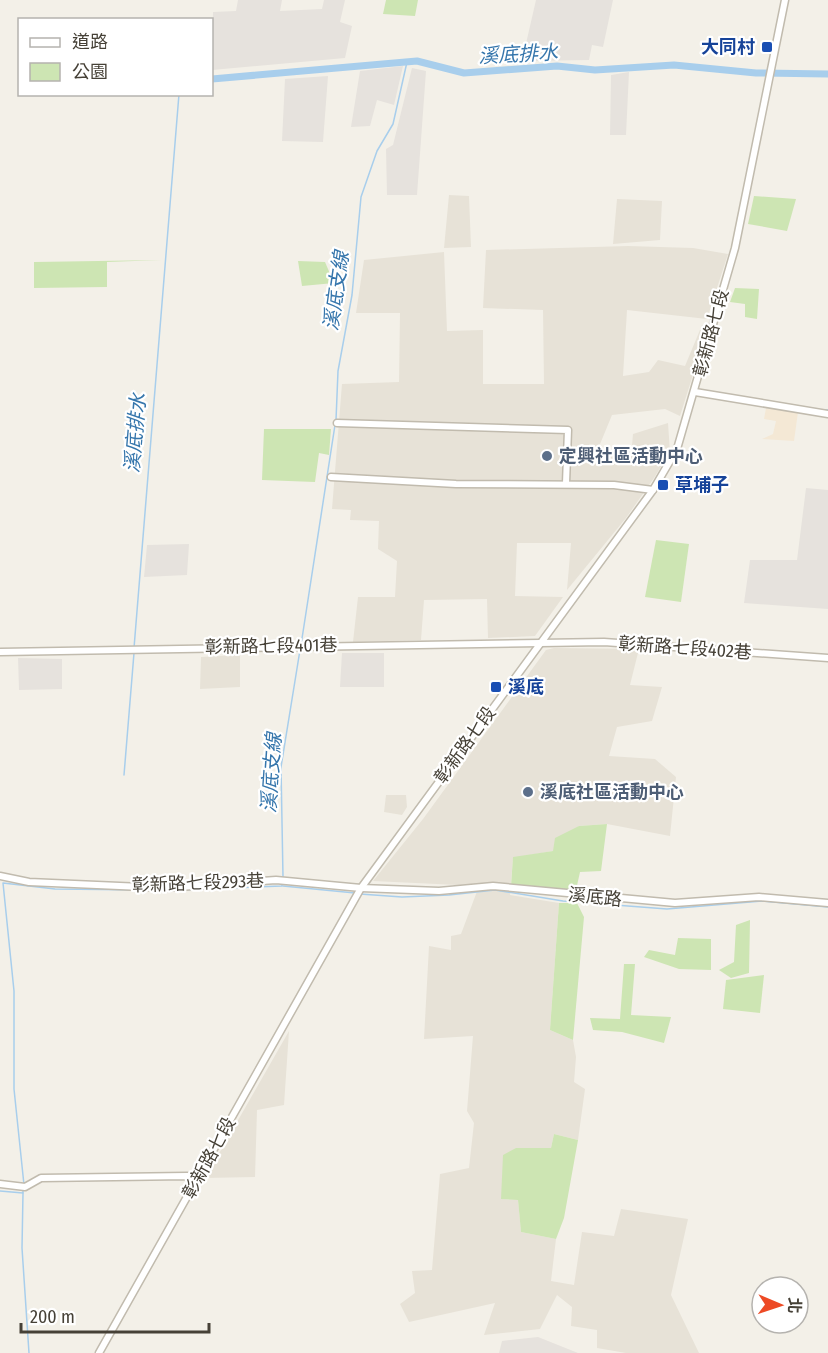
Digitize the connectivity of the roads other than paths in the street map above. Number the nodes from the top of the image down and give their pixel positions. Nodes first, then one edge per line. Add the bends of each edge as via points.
1 (786, 0) edge
2 (695, 392) junction
3 (828, 414) edge
4 (337, 423) dead end
5 (332, 477) dead end
6 (566, 483) junction
7 (653, 490) junction
8 (543, 642) junction
9 (0, 652) edge
10 (828, 658) edge
11 (0, 876) edge
12 (361, 888) junction
13 (828, 903) edge
14 (198, 1178) junction
15 (0, 1184) edge
16 (99, 1353) edge

1 - 2 street, 彰新路七段 via 735,248
2 - 3 street
2 - 7 street, 彰新路七段 via 677,449
4 - 6 street via 568,430
5 - 6 street via 456,484
6 - 7 street
7 - 8 street, 彰新路七段
8 - 9 street, 彰新路七段401巷
8 - 10 street, 彰新路七段402巷 via 633,644
8 - 12 street, 彰新路七段
11 - 12 street, 彰新路七段293巷 via 29,882 165,888 276,880
12 - 13 street, 溪底路 via 439,891 493,886 664,902 759,897
12 - 14 street, 彰新路七段
14 - 15 street via 41,1178 25,1187
14 - 16 street, 彰新路七段

